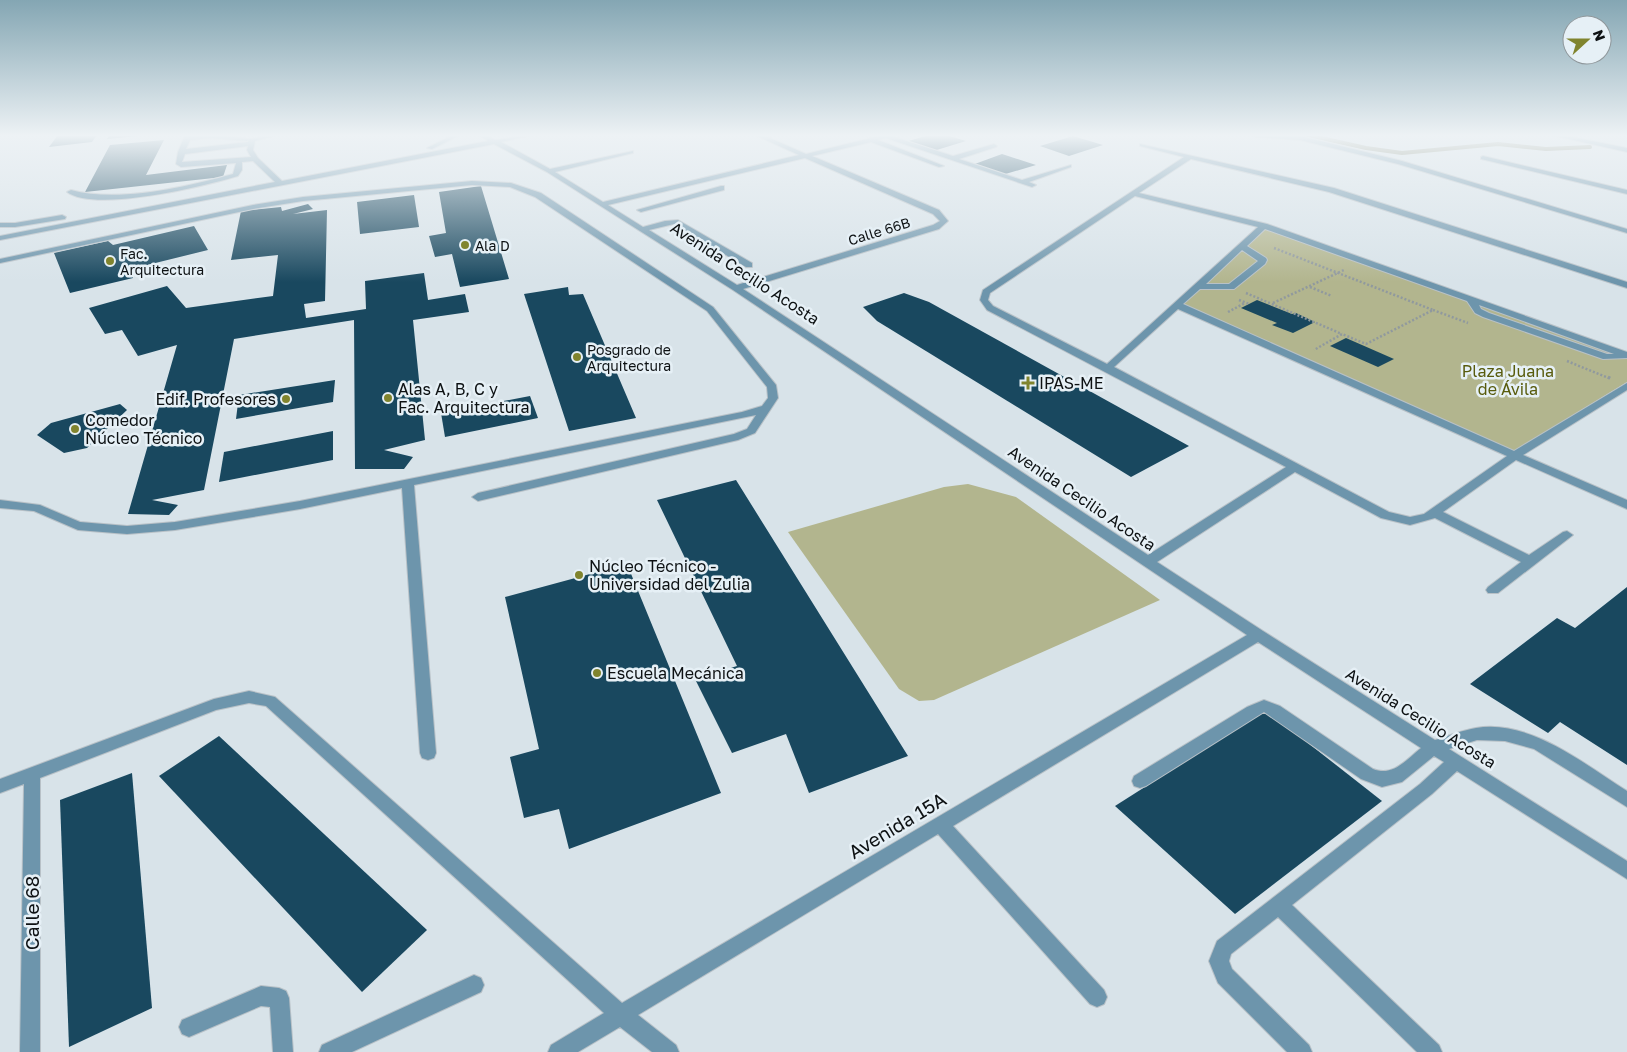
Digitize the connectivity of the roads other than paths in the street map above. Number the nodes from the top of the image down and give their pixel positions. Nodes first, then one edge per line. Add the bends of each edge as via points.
1 (199, 184) edge
2 (260, 184) edge
3 (263, 184) edge
4 (461, 184) edge
5 (493, 184) edge
6 (571, 184) edge
7 (686, 184) edge
8 (870, 184) edge
9 (1029, 184) edge
10 (1149, 184) edge
11 (1307, 184) edge
12 (1473, 184) edge
13 (1593, 184) edge
14 (1032, 185) dead end
15 (721, 188) dead end
16 (71, 192) dead end
17 (1627, 192) edge
18 (1135, 194) junction
19 (602, 204) junction
20 (118, 209) junction
21 (641, 210) dead end
22 (676, 212) junction
23 (0, 225) edge
24 (1264, 226) junction
25 (644, 229) junction
26 (1627, 231) edge
27 (0, 232) edge
28 (0, 238) edge
29 (1241, 246) junction
30 (0, 261) edge
31 (748, 265) dead end
32 (1627, 285) edge
33 (1197, 286) junction
34 (736, 288) junction
35 (1176, 305) junction
36 (1627, 356) edge
37 (1108, 368) junction
38 (1627, 386) edge
39 (766, 408) junction
40 (1515, 455) junction
41 (1294, 467) junction
42 (408, 483) junction
43 (478, 497) dead end
44 (0, 504) edge
45 (1627, 505) edge
46 (1434, 512) junction
47 (1566, 536) dead end
48 (1530, 561) junction
49 (1147, 562) junction
50 (1493, 590) dead end
51 (1258, 635) junction
52 (1434, 746) junction
53 (428, 753) dead end
54 (1456, 761) junction
55 (32, 774) junction
56 (1140, 781) dead end
57 (0, 786) edge
58 (1627, 800) edge
59 (940, 824) junction
60 (1627, 871) edge
61 (1278, 904) junction
62 (474, 985) dead end
63 (1097, 997) dead end
64 (621, 1015) junction
65 (189, 1027) dead end
66 (30, 1052) edge
67 (283, 1052) edge
68 (329, 1052) edge
69 (558, 1052) edge
70 (669, 1052) edge
71 (1302, 1052) edge
72 (1432, 1052) edge

1 - 16 street via 167,191 90,198
2 - 20 street
3 - 28 street
4 - 30 street via 285,201
5 - 39 street via 511,185 538,195 710,309 772,387 773,398
6 - 19 street, Avenida Cecilio Acosta
7 - 19 street
8 - 34 street, Calle 66B via 936,212 944,221 936,227
9 - 14 street
10 - 18 street
11 - 32 street
12 - 26 street
13 - 17 street
15 - 22 street
18 - 24 street
18 - 37 street via 986,292 984,300 990,308
19 - 25 street, Avenida Cecilio Acosta
20 - 23 street via 15,226
20 - 27 street
21 - 22 street
22 - 25 street via 665,222
22 - 31 street via 684,225
24 - 29 street
24 - 36 street via 1470,299 1478,310 1495,318 1606,357
25 - 34 street, Avenida Cecilio Acosta
29 - 33 street
29 - 33 street via 1262,262 1231,287
33 - 35 street
34 - 49 street, Avenida Cecilio Acosta
35 - 37 street
35 - 40 street
37 - 41 street
38 - 40 street
39 - 42 street
39 - 43 street via 751,430 738,437
40 - 45 street
40 - 46 street
41 - 46 street via 1385,515 1410,521 1428,517
41 - 49 street
42 - 44 street via 175,526 127,530 78,526 36,508
42 - 53 street
46 - 48 street
47 - 48 street
48 - 50 street
49 - 51 street, Avenida Cecilio Acosta
51 - 52 street, Avenida Cecilio Acosta
51 - 59 street, Avenida 15A
52 - 54 street, Avenida Cecilio Acosta
52 - 56 street via 1396,777 1382,780 1367,774 1275,710 1264,706
52 - 58 street via 1477,734 1505,735 1539,744
54 - 60 street, Avenida Cecilio Acosta
54 - 61 street via 1426,789
55 - 57 street
55 - 64 street via 214,705 249,696 270,701
55 - 66 street, Calle 68
59 - 63 street
59 - 64 street, Avenida 15A
61 - 71 street via 1224,948 1218,960 1225,976
61 - 72 street
62 - 68 street
64 - 69 street, Avenida 15A
64 - 70 street
65 - 67 street via 261,996 279,998

